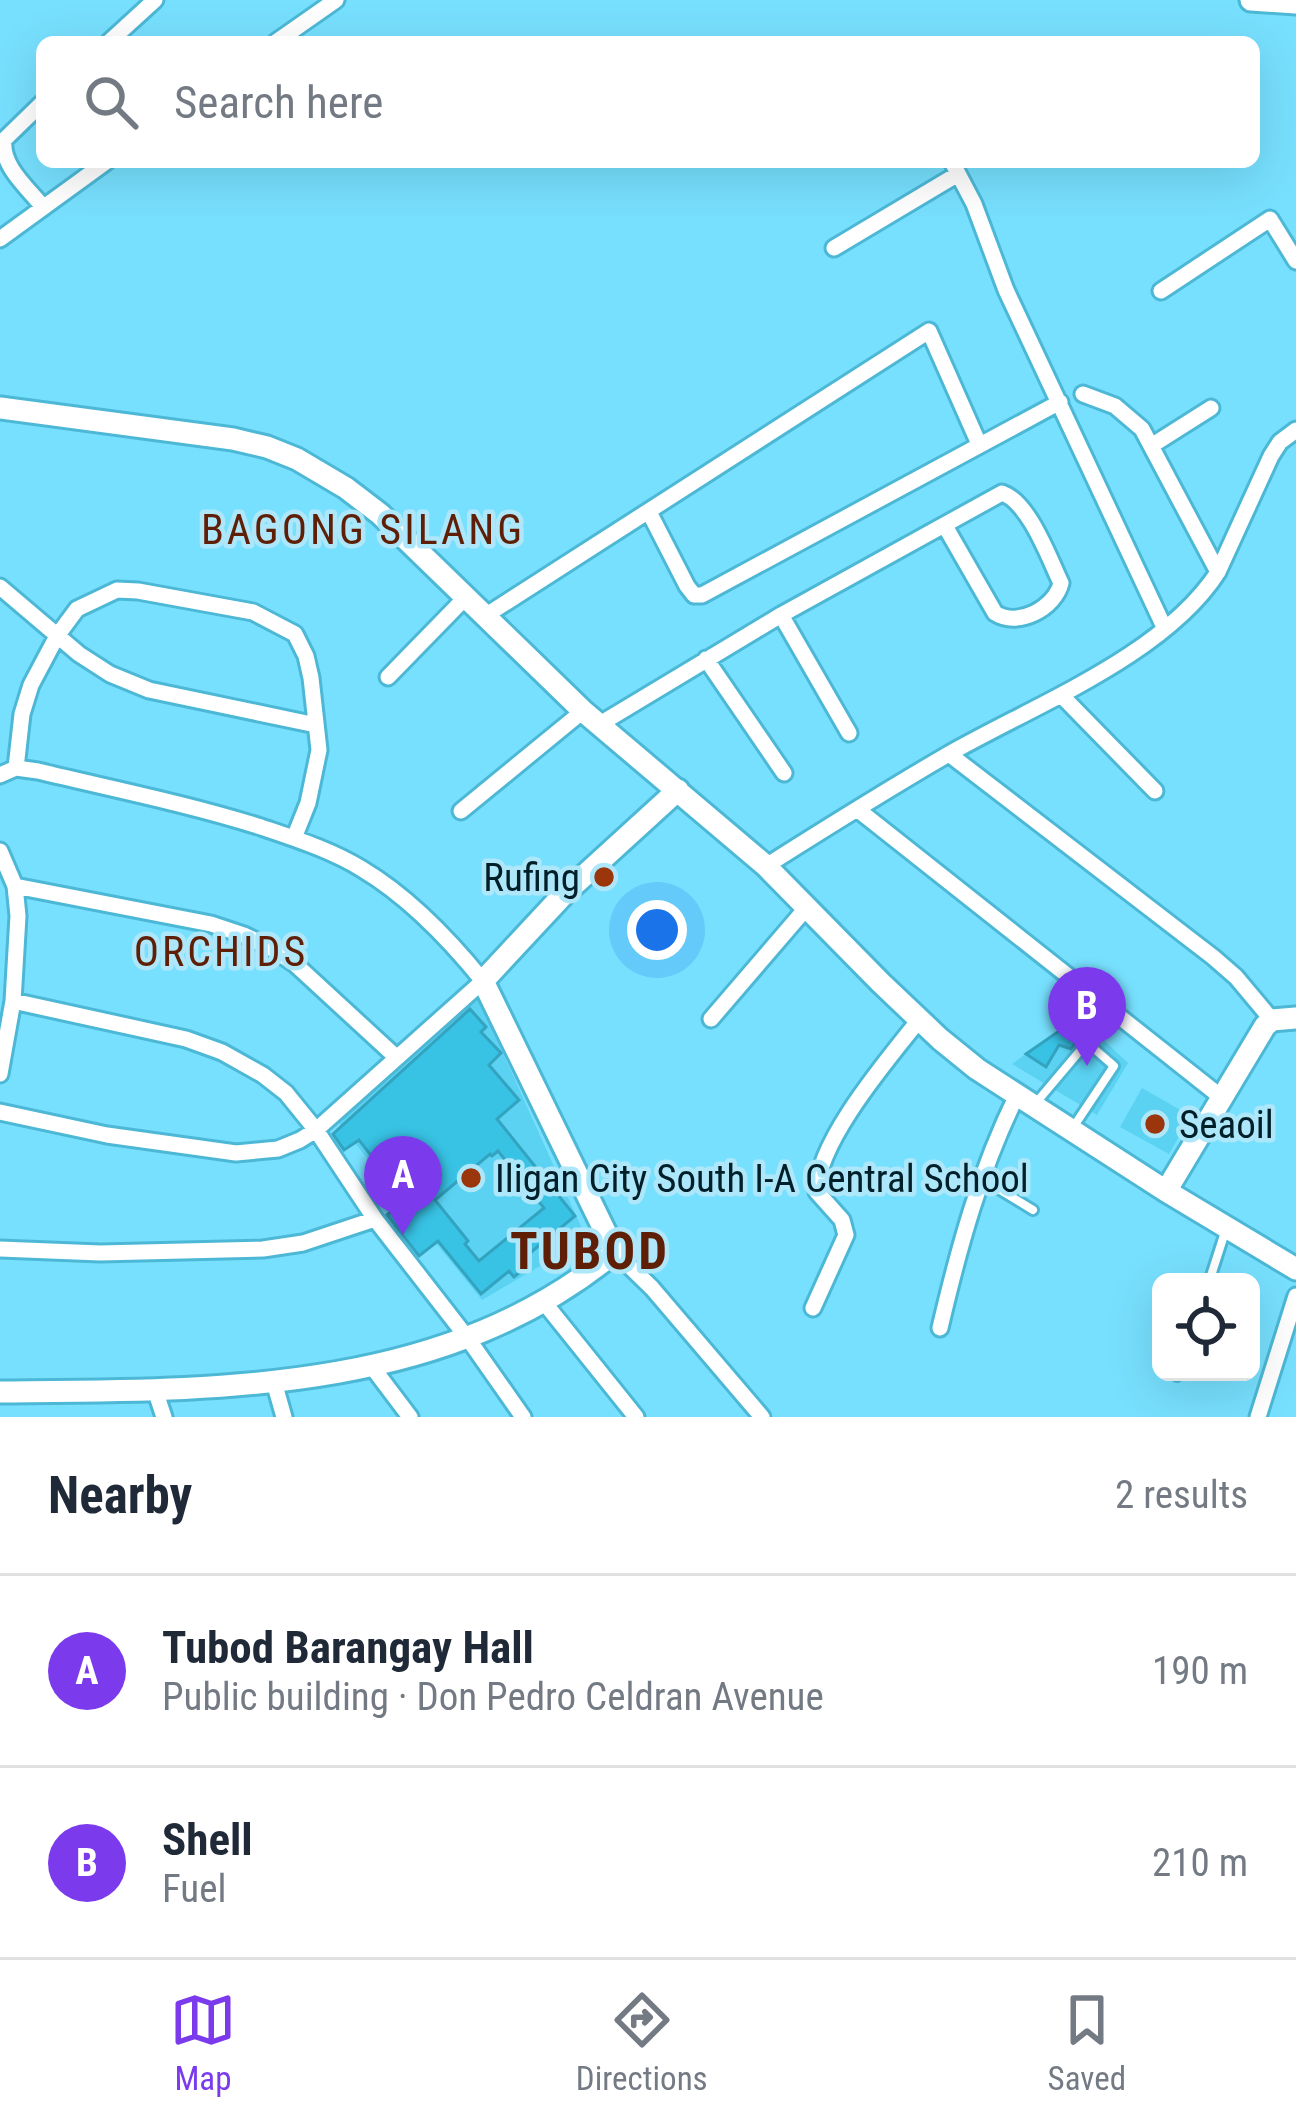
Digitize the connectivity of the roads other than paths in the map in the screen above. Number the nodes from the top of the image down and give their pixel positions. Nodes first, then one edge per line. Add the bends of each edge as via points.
1 (155, 0) edge
2 (336, 0) edge
3 (1251, 0) edge
4 (1296, 3) edge
5 (116, 36) edge
6 (285, 36) edge
7 (36, 109) edge
8 (98, 168) edge
9 (955, 168) edge
10 (43, 207) junction
11 (0, 239) edge
12 (834, 248) dead end
13 (1296, 261) edge
14 (1161, 291) dead end
15 (1083, 394) dead end
16 (1060, 403) junction
17 (0, 408) edge
18 (1211, 408) dead end
19 (1296, 430) edge
20 (980, 444) junction
21 (1151, 446) junction
22 (649, 512) junction
23 (945, 526) junction
24 (1218, 572) junction
25 (0, 587) edge
26 (466, 597) junction
27 (781, 615) junction
28 (485, 616) junction
29 (1166, 629) junction
30 (57, 636) junction
31 (706, 659) junction
32 (388, 677) dead end
33 (1061, 695) junction
34 (591, 717) junction
35 (316, 725) junction
36 (849, 734) dead end
37 (950, 754) junction
38 (8, 772) edge
39 (784, 773) dead end
40 (677, 790) junction
41 (1155, 790) dead end
42 (857, 809) junction
43 (461, 811) dead end
44 (294, 838) junction
45 (0, 851) edge
46 (766, 866) junction
47 (15, 886) junction
48 (808, 907) junction
49 (483, 981) junction
50 (13, 1001) junction
51 (1296, 1018) edge
52 (711, 1019) dead end
53 (919, 1020) junction
54 (1272, 1020) junction
55 (396, 1057) junction
56 (0, 1073) edge
57 (1221, 1097) junction
58 (1026, 1100) junction
59 (0, 1112) edge
60 (1071, 1129) junction
61 (316, 1130) junction
62 (980, 1178) junction
63 (1166, 1191) junction
64 (1034, 1210) dead end
65 (374, 1219) junction
66 (1227, 1228) junction
67 (0, 1249) edge
68 (615, 1252) junction
69 (1296, 1269) edge
70 (1212, 1273) edge
71 (1296, 1296) edge
72 (543, 1301) junction
73 (813, 1309) dead end
74 (940, 1328) dead end
75 (469, 1340) junction
76 (373, 1368) junction
77 (274, 1382) junction
78 (155, 1390) junction
79 (57, 1392) junction
80 (0, 1393) edge
81 (54, 1417) edge
82 (164, 1417) edge
83 (284, 1417) edge
84 (410, 1417) edge
85 (523, 1417) edge
86 (636, 1417) edge
87 (762, 1417) edge
88 (1258, 1417) edge

1 - 5 street
2 - 6 street
3 - 4 main road
7 - 10 street via 2,148
8 - 10 street
9 - 12 street
9 - 16 street
10 - 11 street
13 - 14 street via 1270,219
15 - 21 street via 1128,415
16 - 20 street
16 - 29 street
17 - 26 main road via 233,439 282,453 363,501
18 - 21 street
19 - 24 street via 1270,456
20 - 22 street via 698,596
20 - 22 street via 929,331
21 - 24 street
22 - 28 street
23 - 23 street via 1011,495 1051,561 1059,592 1036,611 1004,619
23 - 27 street
24 - 29 street
25 - 30 street
26 - 28 main road
26 - 32 street
27 - 31 street
27 - 36 street
28 - 34 main road
29 - 33 street
30 - 35 street via 149,690
30 - 35 street via 77,609 117,590 253,612 295,634
30 - 38 street via 31,685
31 - 34 street
31 - 39 street
33 - 37 street
33 - 41 street
34 - 40 main road
34 - 43 street
35 - 44 street via 316,772
37 - 42 street
37 - 54 street via 1236,976
38 - 44 street via 38,771
40 - 46 main road
40 - 49 main road
42 - 46 street
42 - 57 street
44 - 49 street via 367,871 437,929
45 - 47 street
46 - 48 main road
47 - 50 street
47 - 55 street via 244,935 295,964
48 - 52 street
48 - 53 main road
49 - 55 street
49 - 68 main road
50 - 56 street
50 - 61 street via 222,1052 286,1093
51 - 54 main road
53 - 58 main road
53 - 73 street via 858,1100 818,1174 817,1192 846,1235
54 - 57 main road
55 - 61 street
57 - 63 main road
58 - 60 main road
58 - 60 lane via 1091,1046 1114,1066
58 - 62 street
59 - 61 street via 236,1153 278,1149
60 - 63 main road
61 - 65 street
62 - 64 lane
62 - 74 street
63 - 66 main road
65 - 67 street via 263,1249
65 - 75 street
66 - 69 main road
66 - 70 lane
68 - 72 main road
68 - 87 street
71 - 88 street
72 - 75 main road
72 - 86 street
75 - 76 main road
75 - 85 street
76 - 77 main road
76 - 84 street
77 - 78 main road
77 - 83 street
78 - 79 main road
78 - 82 street
79 - 80 main road
79 - 81 main road

